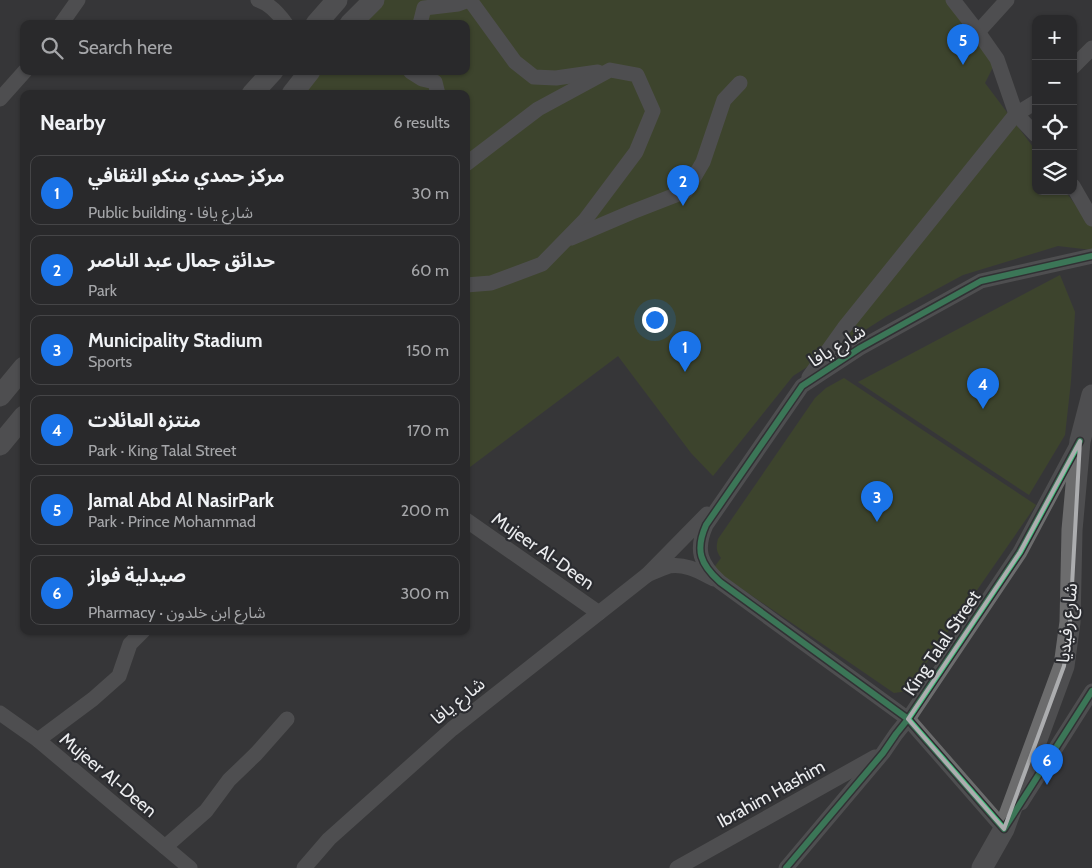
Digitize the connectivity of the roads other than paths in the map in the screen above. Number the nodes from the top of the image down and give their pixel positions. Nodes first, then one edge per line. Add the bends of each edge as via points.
1 (78, 0) edge
2 (258, 0) edge
3 (337, 0) edge
4 (374, 0) edge
5 (469, 0) edge
6 (953, 0) edge
7 (1007, 0) edge
8 (64, 20) edge
9 (283, 20) edge
10 (320, 20) edge
11 (354, 20) edge
12 (421, 20) edge
13 (978, 32) junction
14 (1092, 48) edge
15 (1077, 63) edge
16 (610, 70) junction
17 (21, 75) edge
18 (269, 75) edge
19 (307, 75) edge
20 (416, 75) edge
21 (740, 83) dead end
22 (256, 90) edge
23 (295, 90) edge
24 (437, 90) edge
25 (0, 99) edge
26 (1032, 104) edge
27 (1016, 114) junction
28 (1032, 131) edge
29 (470, 161) edge
30 (1077, 193) edge
31 (1092, 219) edge
32 (565, 241) junction
33 (1092, 256) edge
34 (470, 285) edge
35 (20, 371) edge
36 (802, 386) junction
37 (3, 387) edge
38 (1092, 395) edge
39 (20, 421) edge
40 (1080, 441) junction
41 (0, 445) edge
42 (728, 494) junction
43 (470, 523) edge
44 (647, 575) junction
45 (715, 577) junction
46 (599, 613) junction
47 (140, 635) edge
48 (1092, 691) edge
49 (0, 713) edge
50 (287, 719) dead end
51 (908, 719) junction
52 (38, 740) junction
53 (883, 753) junction
54 (1004, 829) junction
55 (165, 847) junction
56 (190, 868) edge
57 (304, 868) edge
58 (677, 868) edge
59 (786, 868) edge
60 (982, 868) edge

1 - 8 street
2 - 9 street
3 - 10 main road
4 - 11 main road
5 - 12 street via 424,8
5 - 16 street via 515,62 534,77 556,78
6 - 13 street
7 - 13 street
13 - 27 street via 997,60
14 - 15 street
16 - 29 street via 538,109
16 - 32 street via 637,75 653,112 636,152 585,220
17 - 25 street
18 - 22 main road
19 - 23 main road
20 - 24 street via 435,82
21 - 32 street via 724,100 703,162 686,191
26 - 27 street
27 - 28 street
27 - 36 street via 844,328
30 - 31 street
32 - 34 street via 542,264 491,284
33 - 36 street, شارع يافا via 981,281 860,348
35 - 37 main road
36 - 42 street, شارع يافا
38 - 40 main road, شارع رفيديا
39 - 41 main road
40 - 51 street, King Talal Street via 1020,552
40 - 54 main road, شارع رفيديا via 1072,530 1070,622 1064,666
42 - 44 street
42 - 45 street, شارع يافا via 701,537 703,562
43 - 46 street, Mujeer Al-Deen
44 - 45 street via 669,566 679,566
44 - 46 street, شارع يافا
45 - 51 street
46 - 57 street, شارع يافا via 452,729 329,839
47 - 52 street via 130,644 119,676
48 - 54 street
49 - 52 street, Mujeer Al-Deen
50 - 55 street via 229,780 206,811
51 - 53 street, King Talal Street
51 - 54 street
52 - 55 street, Mujeer Al-Deen
53 - 58 street, Ibrahim Hashim
53 - 59 street, King Talal Street
54 - 60 main road, شارع رفيديا
55 - 56 street, Mujeer Al-Deen

